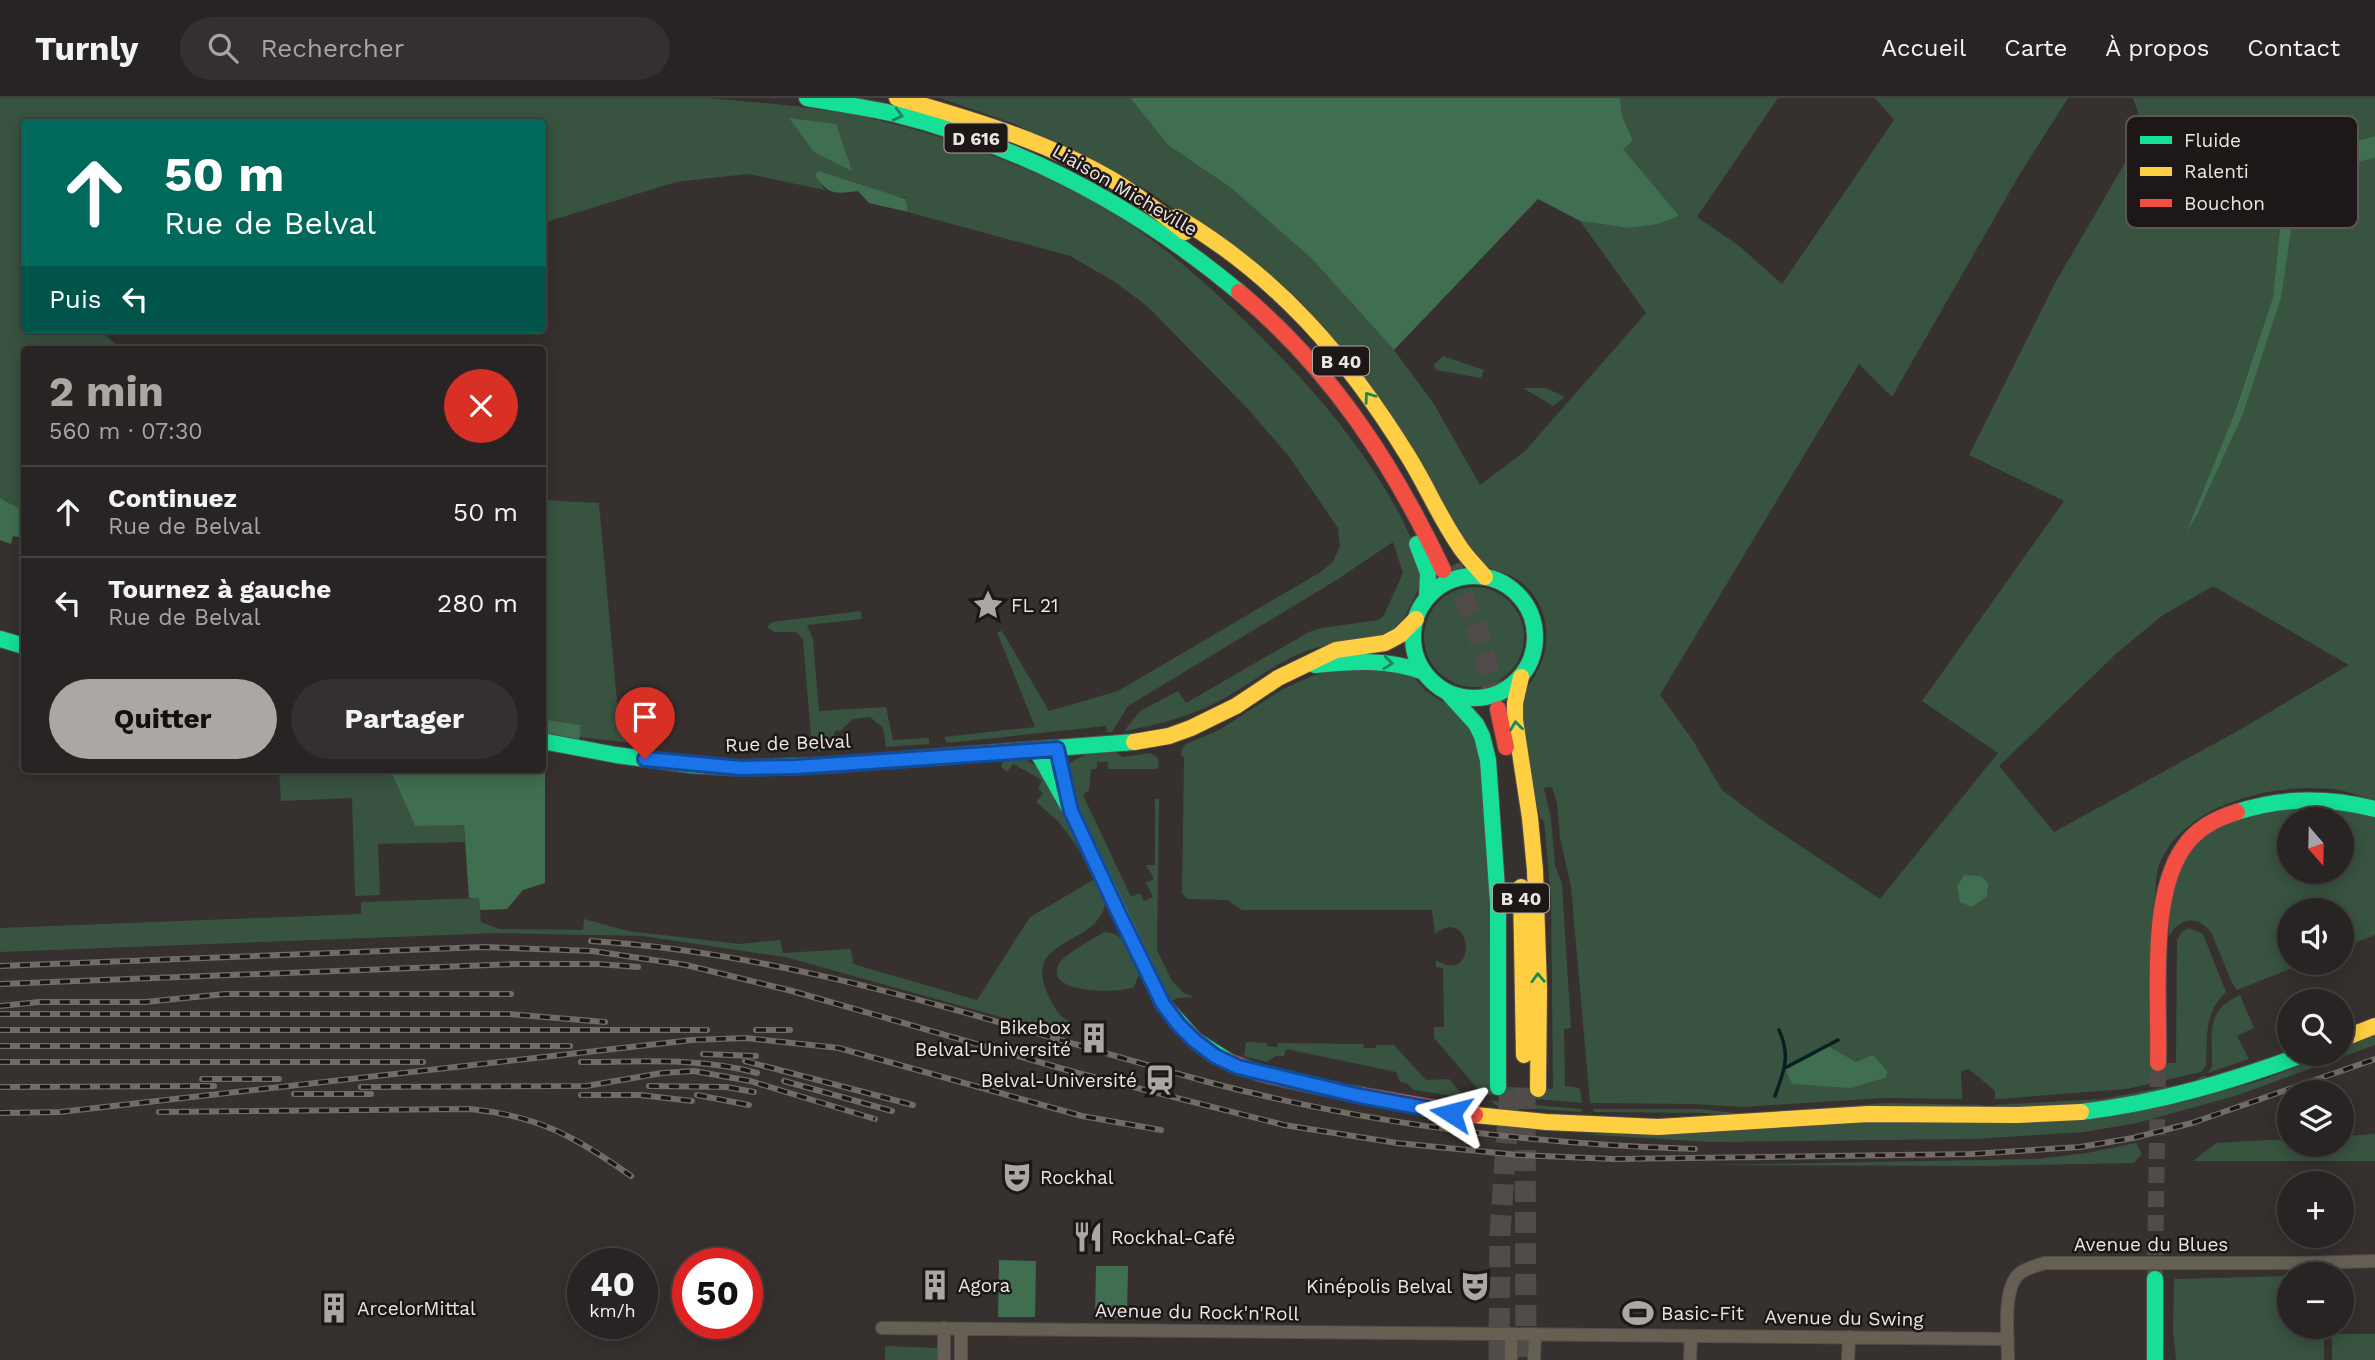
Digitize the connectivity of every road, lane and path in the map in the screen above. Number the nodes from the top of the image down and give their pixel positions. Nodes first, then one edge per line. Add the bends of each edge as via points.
1 (807, 98) edge
2 (897, 98) edge
3 (1141, 198) junction
4 (1132, 215) junction
5 (1485, 577) junction
6 (1427, 598) junction
7 (1416, 619) junction
8 (0, 639) edge
9 (21, 645) edge
10 (1302, 666) junction
11 (1424, 672) junction
12 (1521, 677) junction
13 (1448, 693) junction
14 (1494, 710) tunnel mouth
15 (546, 742) edge
16 (1088, 747) junction
17 (1057, 749) junction
18 (1037, 751) junction
19 (1062, 773) junction
20 (2375, 809) edge
21 (1071, 811) junction
22 (2375, 1026) edge
23 (2354, 1034) edge
24 (2158, 1063) tunnel mouth
25 (2277, 1065) edge
26 (1518, 1088) junction
27 (2375, 1261) edge
28 (2155, 1279) tunnel mouth
29 (882, 1328) dead end
30 (944, 1328) junction
31 (961, 1329) junction
32 (1511, 1334) junction
33 (1535, 1334) junction
34 (1691, 1336) junction
35 (1849, 1337) junction
36 (2008, 1339) junction
37 (944, 1360) edge
38 (961, 1360) edge
39 (1511, 1360) edge
40 (1534, 1360) edge
41 (1690, 1360) edge
42 (1849, 1360) edge
43 (2008, 1360) edge
44 (2155, 1360) edge

1 -> 4 main road, Liaison Micheville / D 616 via 890,113 988,142 1063,176
2 - 3 main road, Liaison Micheville / D 616 via 1012,134
3 - 4 main road, Liaison Micheville / B 40 via 1258,291 1318,354 1397,463 1430,521 1447,568 1390,467 1348,406 1283,332 1216,270
5 -> 3 main road, B 40 via 1455,541 1374,404 1310,324 1233,254
4 - 6 main road, B 40 via 1281,350 1337,414 1408,525 1428,573
5 - 6 main road via 1453,580
5 - 12 main road via 1514,591 1532,617 1534,648
6 - 7 main road
7 - 10 main road, Rue de Belval via 1385,643 1336,650
7 - 11 main road via 1414,647
8 - 9 main road
10 -> 11 main road via 1359,660 1402,664
10 - 16 main road, Rue de Belval via 1191,728 1168,736
11 - 13 main road
12 - 13 main road via 1487,696 1464,698
26 -> 12 main road, B 40 via 1539,989 1535,870 1514,703
13 - 26 main road, B 40 via 1480,730 1487,756
14 - 26 main road, B 40 via 1509,764 1521,875
15 - 18 main road, Rue de Belval via 615,755 741,768
16 - 17 main road, Rue de Belval
16 - 19 main road via 1070,756
17 - 18 main road, Rue de Belval
17 - 19 main road
18 - 21 main road
19 - 21 main road
20 - 24 main road via 2331,799 2267,802 2211,820 2192,837 2175,860 2160,918
21 - 25 main road via 1163,1004 1195,1041 1238,1067 1360,1096 1451,1113 1587,1125 1730,1124 1864,1114 2034,1114 2105,1109 2165,1098
22 - 23 main road
27 - 36 street, Avenue du Blues via 2045,1263 2019,1274 2011,1284
28 - 44 main road
29 - 30 street, Avenue du Rock'n'Roll
30 - 31 street, Avenue du Rock'n'Roll
30 - 37 street
31 - 32 street, Avenue du Rock'n'Roll
31 - 38 street
32 - 33 street, Avenue du Swing
32 - 39 street
33 - 34 street, Avenue du Swing
33 - 40 street
34 - 35 street, Avenue du Swing
34 - 41 street
35 - 36 street, Avenue du Swing
35 - 42 street
36 - 43 street, Avenue du Blues

